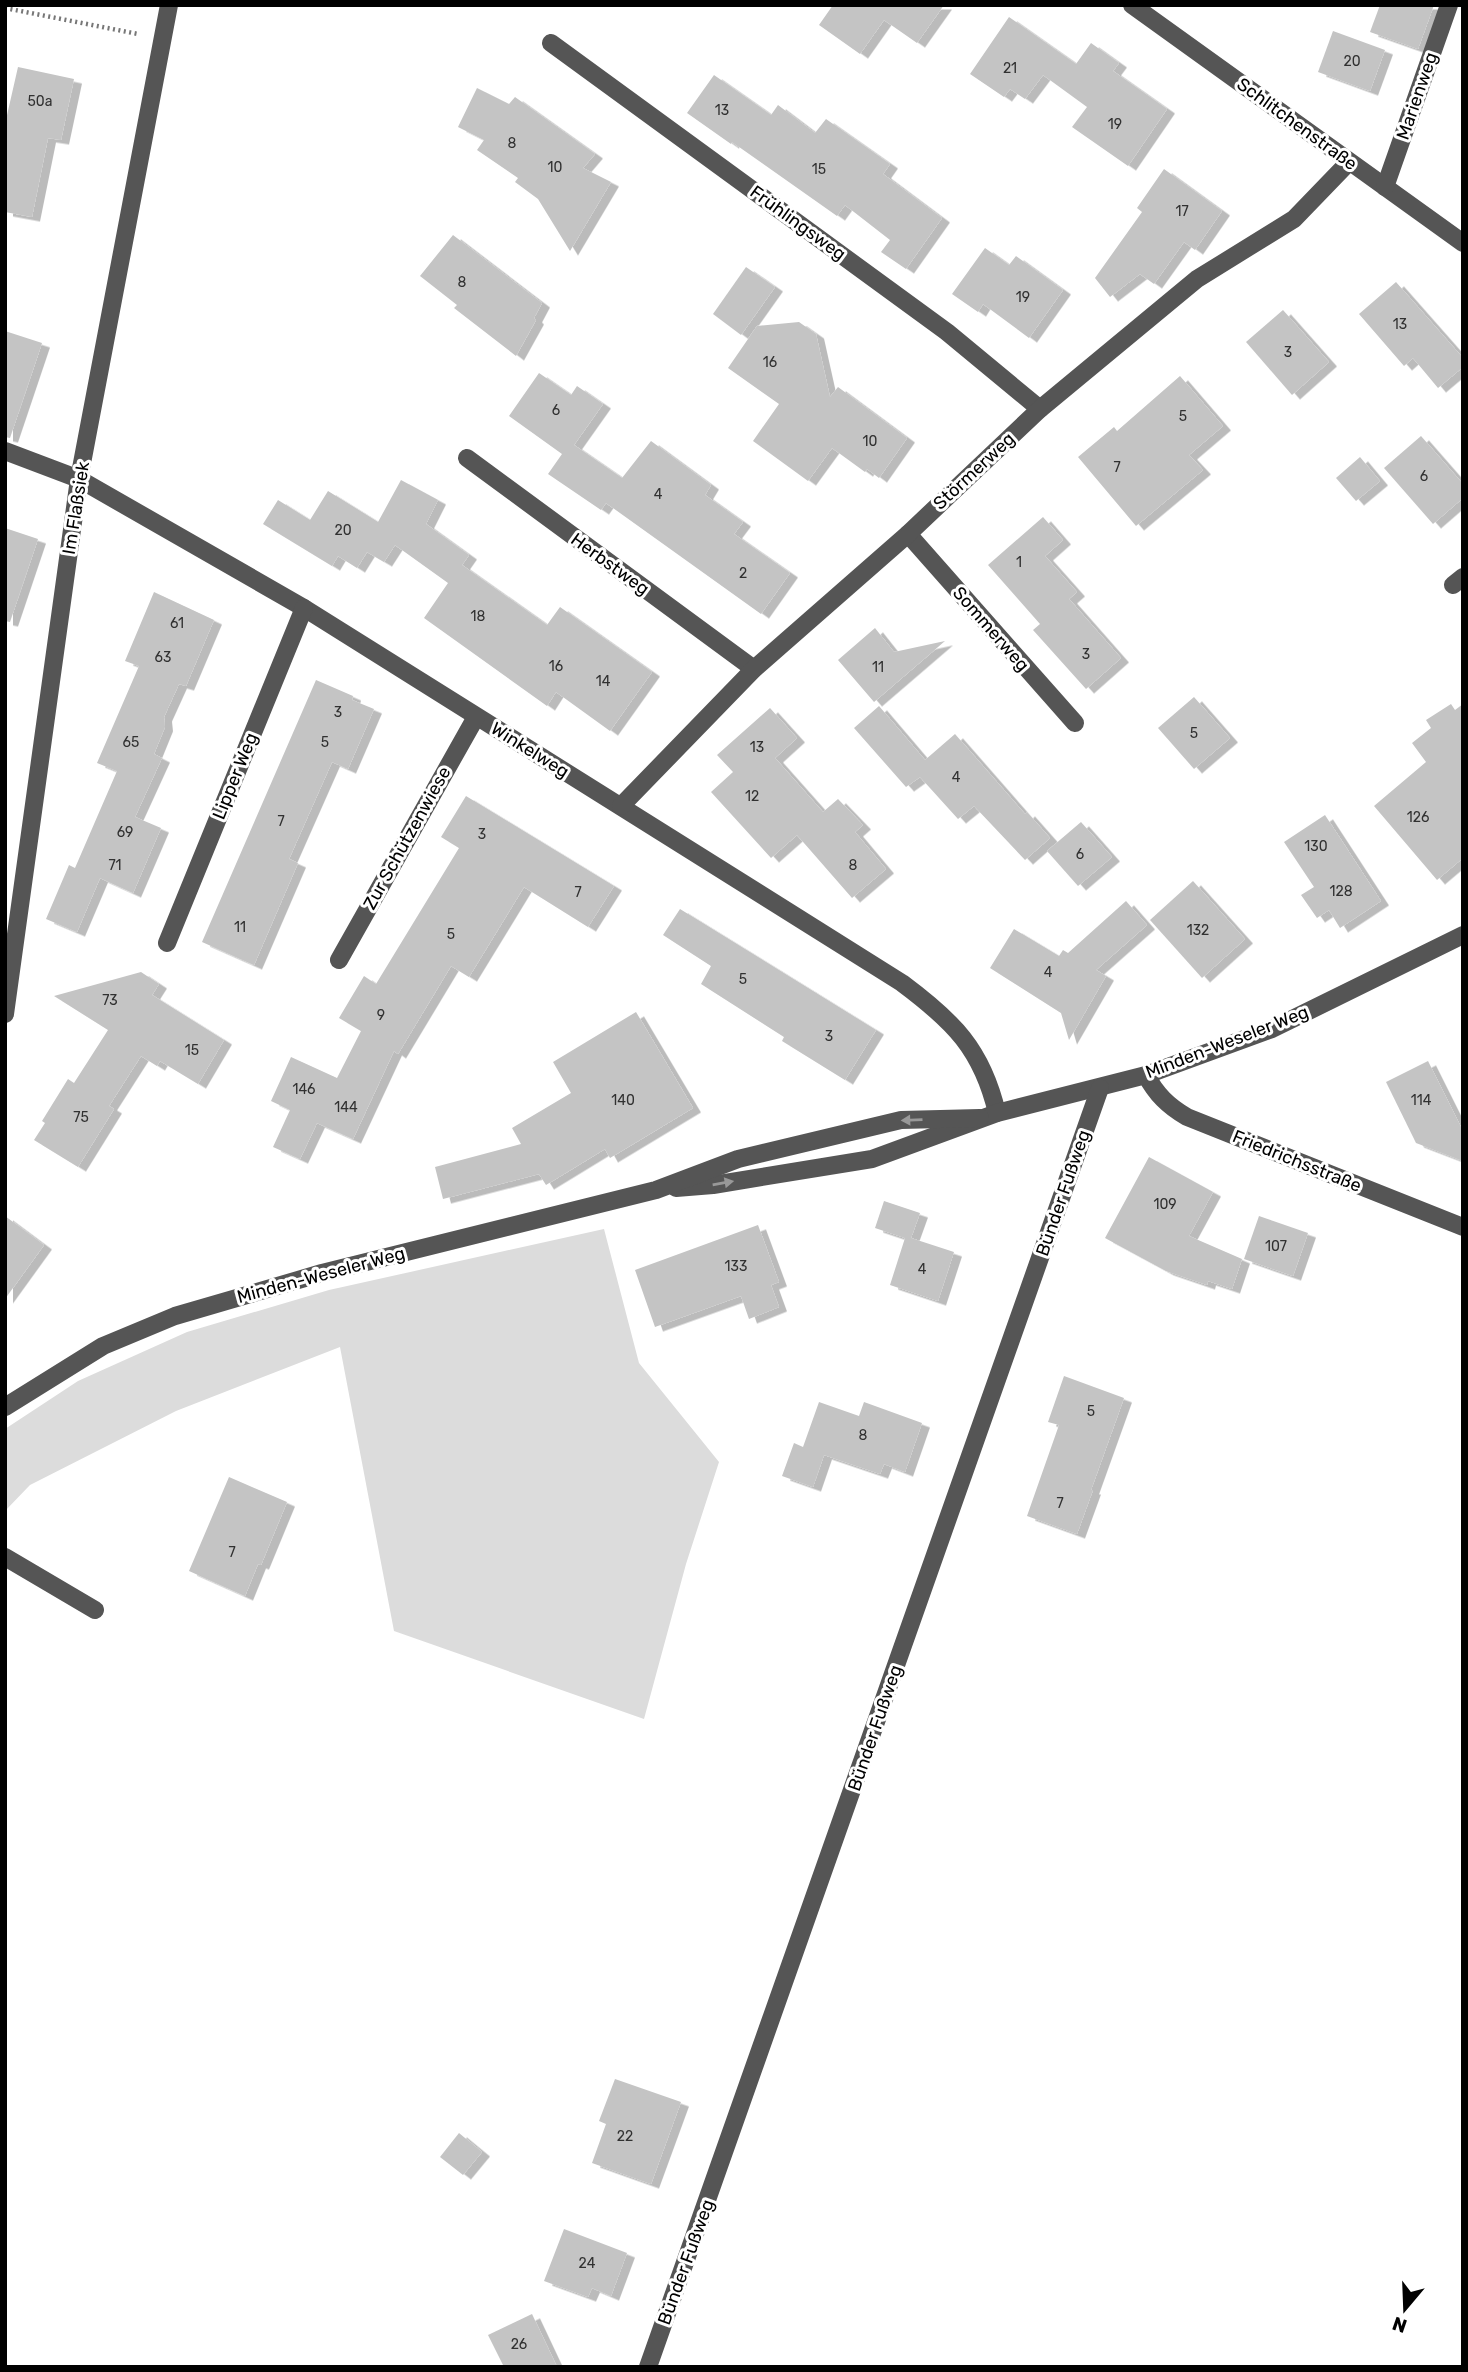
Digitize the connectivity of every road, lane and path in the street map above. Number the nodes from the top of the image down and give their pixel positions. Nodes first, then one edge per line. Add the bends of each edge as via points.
1 (169, 5) edge
2 (1132, 5) edge
3 (1449, 5) edge
4 (5, 8) edge
5 (163, 39) junction
6 (551, 43) dead end
7 (1349, 162) junction
8 (1385, 187) junction
9 (1463, 243) edge
10 (1040, 409) junction
11 (5, 451) edge
12 (467, 458) dead end
13 (79, 479) junction
14 (908, 534) junction
15 (304, 608) junction
16 (754, 669) junction
17 (476, 717) junction
18 (1074, 723) dead end
19 (621, 806) junction
20 (1463, 936) edge
21 (167, 943) dead end
22 (339, 960) dead end
23 (5, 1014) edge
24 (1146, 1075) junction
25 (1100, 1088) junction
26 (989, 1116) junction
27 (656, 1190) junction
28 (1463, 1227) edge
29 (5, 1407) edge
30 (5, 1557) edge
31 (95, 1610) dead end
32 (648, 2367) edge

1 - 5 street, Im Flaßsiek
2 - 7 street, Schlitchenstraße
3 - 8 street, Marienweg
4 - 5 path
5 - 13 street, Im Flaßsiek
6 - 10 street, Frühlingsweg via 947,332
7 - 8 street, Schlitchenstraße
7 - 10 street, Störmerweg via 1294,219 1197,279
8 - 9 street, Schlitchenstraße
10 - 14 street, Störmerweg
11 - 13 street, Winkelweg
12 - 16 street, Herbstweg
13 - 15 street, Winkelweg
13 - 23 street, Im Flaßsiek
14 - 16 street, Störmerweg
14 - 18 street, Sommerweg
15 - 17 street, Winkelweg
15 - 21 street, Lipper Weg
16 - 19 street, Störmerweg
17 - 19 street, Winkelweg
17 - 22 street, Zur Schützenwiese
19 - 26 street, Winkelweg via 902,983 937,1011 979,1060 993,1095
20 - 24 street, Minden-Weseler Weg via 1272,1029
24 - 25 street, Minden-Weseler Weg
24 - 28 street, Friedrichsstraße via 1162,1100 1187,1117
25 - 26 street, Minden-Weseler Weg
25 - 32 street, Bünder Fußweg
27 -> 26 street, Minden-Weseler Weg via 872,1159
26 -> 27 street, Minden-Weseler Weg via 901,1121 738,1159
27 - 29 street, Minden-Weseler Weg via 322,1273 175,1315 103,1346
30 - 31 street

